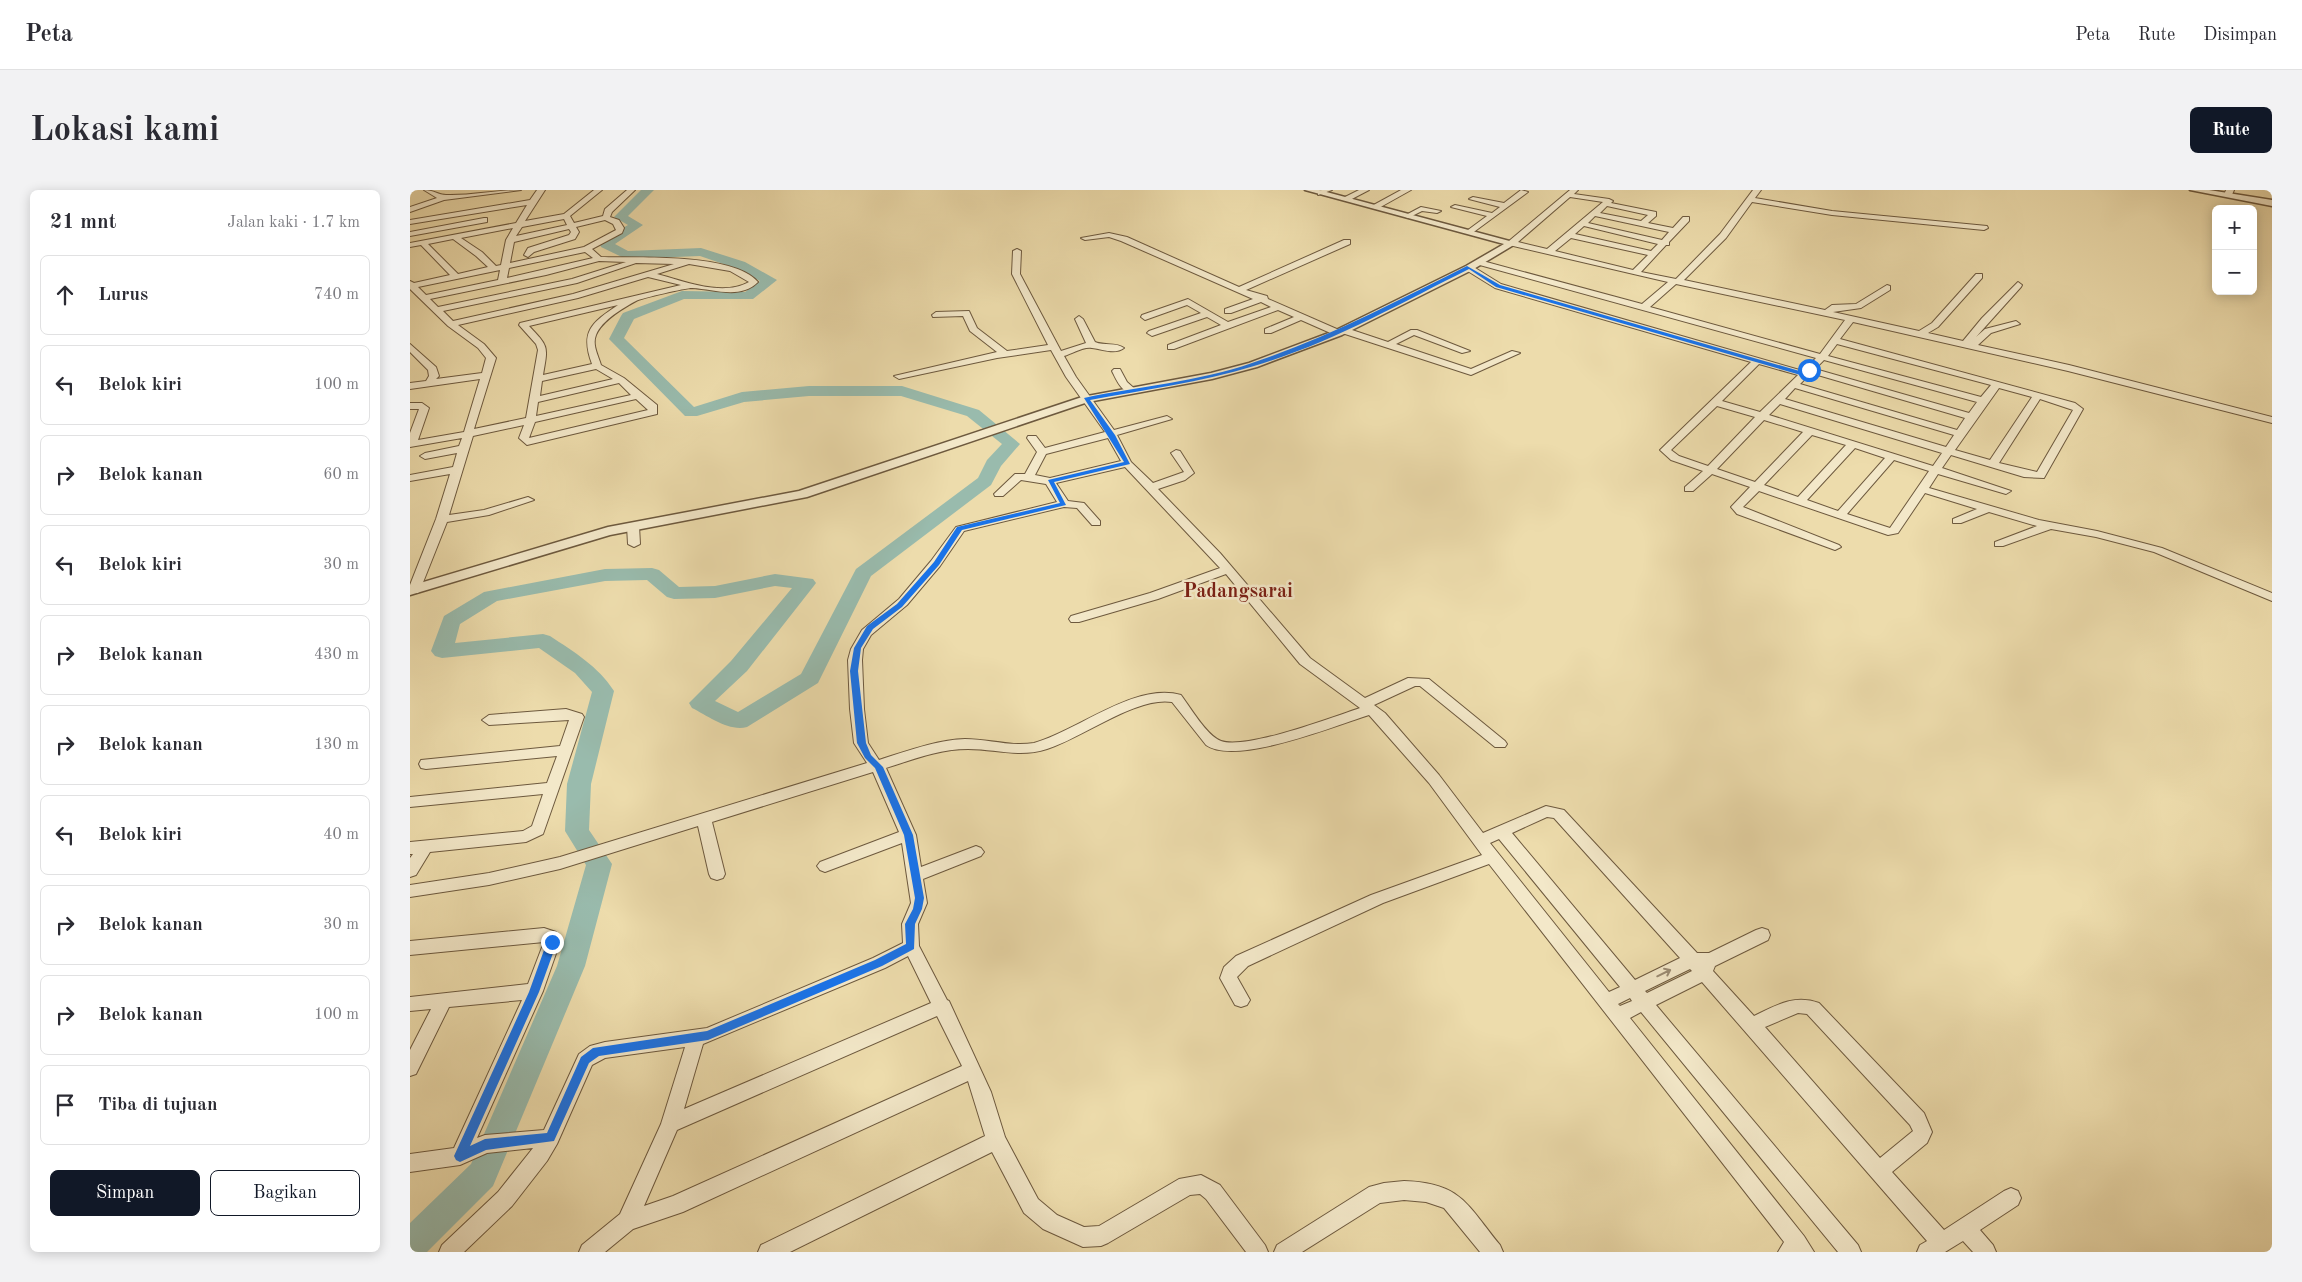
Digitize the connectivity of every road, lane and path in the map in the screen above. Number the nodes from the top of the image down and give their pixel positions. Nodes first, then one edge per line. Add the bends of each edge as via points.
1 (428, 190) edge
2 (517, 190) edge
3 (540, 190) edge
4 (598, 190) edge
5 (631, 190) edge
6 (1309, 190) edge
7 (1365, 190) edge
8 (1407, 190) edge
9 (1757, 190) edge
10 (2194, 190) edge
11 (1324, 192) edge
12 (1524, 192) dead end
13 (1571, 192) edge
14 (2229, 193) edge
15 (443, 198) junction
16 (1474, 199) dead end
17 (1345, 200) junction
18 (1752, 200) junction
19 (532, 202) junction
20 (2272, 203) edge
21 (410, 204) edge
22 (1606, 204) junction
23 (1506, 206) junction
24 (492, 207) junction
25 (1374, 207) junction
26 (1455, 207) dead end
27 (419, 208) junction
28 (410, 210) edge
29 (1437, 211) dead end
30 (1595, 214) junction
31 (1491, 215) junction
32 (566, 216) junction
33 (1408, 216) junction
34 (606, 218) junction
35 (484, 220) junction
36 (1686, 220) dead end
37 (410, 222) edge
38 (1583, 224) junction
39 (1644, 224) junction
40 (518, 225) junction
41 (571, 225) junction
42 (1984, 228) dead end
43 (550, 231) junction
44 (1676, 231) junction
45 (1471, 232) junction
46 (475, 233) junction
47 (410, 234) edge
48 (1570, 234) junction
49 (455, 237) junction
50 (1085, 238) dead end
51 (510, 240) junction
52 (560, 242) junction
53 (1347, 242) dead end
54 (422, 243) junction
55 (1512, 243) junction
56 (1666, 243) junction
57 (410, 245) edge
58 (588, 248) junction
59 (1017, 251) dead end
60 (1549, 252) junction
61 (1654, 254) junction
62 (528, 255) dead end
63 (599, 259) junction
64 (642, 260) junction
65 (690, 262) junction
66 (1474, 265) junction
67 (503, 267) junction
68 (494, 269) junction
69 (1635, 273) junction
70 (650, 275) junction
71 (1211, 276) junction
72 (1979, 276) dead end
73 (456, 277) junction
74 (1199, 281) dead end
75 (502, 282) junction
76 (1676, 282) junction
77 (411, 285) edge
78 (693, 285) junction
79 (2018, 285) dead end
80 (1887, 288) dead end
81 (1241, 289) junction
82 (1601, 296) junction
83 (1264, 298) junction
84 (421, 300) junction
85 (632, 301) junction
86 (1280, 306) junction
87 (1644, 308) junction
88 (436, 310) junction
89 (1228, 310) dead end
90 (1582, 310) junction
91 (504, 312) junction
92 (1208, 314) junction
93 (1826, 314) junction
94 (936, 315) dead end
95 (1303, 316) junction
96 (1145, 317) dead end
97 (1079, 319) dead end
98 (1850, 319) junction
99 (451, 324) junction
100 (2016, 324) dead end
101 (523, 325) junction
102 (1705, 325) junction
103 (1228, 326) junction
104 (1268, 330) dead end
105 (1340, 331) junction
106 (1152, 333) dead end
107 (1919, 334) junction
108 (1834, 340) junction
109 (1686, 341) junction
110 (1091, 344) junction
111 (1388, 345) junction
112 (1968, 346) junction
113 (410, 347) edge
114 (1171, 347) dead end
115 (1119, 348) dead end
116 (1055, 351) junction
117 (1515, 353) dead end
118 (1005, 354) junction
119 (1822, 357) junction
120 (1440, 362) junction
121 (1756, 362) junction
122 (597, 366) junction
123 (1117, 371) dead end
124 (1807, 372) junction
125 (486, 375) junction
126 (900, 376) dead end
127 (537, 379) junction
128 (621, 380) junction
129 (429, 383) junction
130 (1997, 384) junction
131 (1794, 385) junction
132 (410, 386) edge
133 (1131, 390) junction
134 (638, 396) junction
135 (2037, 396) junction
136 (1086, 399) junction
137 (534, 400) junction
138 (1779, 400) junction
139 (1983, 401) junction
140 (1715, 402) junction
141 (410, 406) edge
142 (1762, 416) junction
143 (1971, 417) junction
144 (1167, 420) dead end
145 (2272, 420) edge
146 (530, 421) junction
147 (414, 423) edge
148 (1810, 431) junction
149 (468, 434) junction
150 (1961, 434) junction
151 (1112, 435) junction
152 (1032, 438) dead end
153 (411, 444) edge
154 (1853, 444) junction
155 (462, 449) junction
156 (1950, 451) junction
157 (1042, 452) junction
158 (1176, 452) dead end
159 (425, 456) dead end
160 (1892, 456) junction
161 (1127, 463) junction
162 (1993, 464) junction
163 (459, 468) junction
164 (1710, 470) junction
165 (1936, 470) junction
166 (1029, 476) junction
167 (410, 478) edge
168 (1050, 481) junction
169 (1757, 487) junction
170 (1153, 488) junction
171 (1689, 488) dead end
172 (1922, 489) junction
173 (2006, 491) dead end
174 (999, 494) dead end
175 (528, 500) dead end
176 (1800, 501) junction
177 (1064, 504) junction
178 (1987, 508) junction
179 (1839, 516) junction
180 (442, 519) junction
181 (1957, 521) dead end
182 (1096, 523) dead end
183 (633, 526) junction
184 (2049, 526) junction
185 (634, 544) dead end
186 (1999, 544) dead end
187 (1835, 547) dead end
188 (1228, 569) junction
189 (412, 590) edge
190 (2272, 597) edge
191 (1075, 619) dead end
192 (1368, 706) junction
193 (489, 720) dead end
194 (1500, 744) dead end
195 (565, 750) junction
196 (426, 764) dead end
197 (878, 767) junction
198 (551, 788) junction
199 (410, 802) edge
200 (704, 820) junction
201 (1502, 832) junction
202 (908, 835) junction
203 (1480, 841) junction
204 (418, 848) edge
205 (976, 852) dead end
206 (1492, 857) junction
207 (824, 866) dead end
208 (410, 871) edge
209 (717, 874) dead end
210 (915, 876) junction
211 (410, 891) edge
212 (1762, 935) dead end
213 (911, 946) junction
214 (410, 948) edge
215 (1702, 964) junction
216 (1633, 988) junction
217 (534, 992) junction
218 (444, 1000) junction
219 (1241, 1000) dead end
220 (1606, 1002) junction
221 (1645, 1002) junction
222 (410, 1004) edge
223 (942, 1006) junction
224 (1618, 1016) junction
225 (1752, 1025) junction
226 (696, 1039) junction
227 (410, 1068) edge
228 (973, 1070) junction
229 (670, 1124) junction
230 (550, 1138) junction
231 (996, 1140) junction
232 (460, 1156) junction
233 (410, 1163) edge
234 (1880, 1170) junction
235 (2011, 1198) dead end
236 (627, 1221) junction
237 (1965, 1228) junction
238 (1934, 1247) edge
239 (1796, 1249) edge
240 (450, 1252) edge
241 (589, 1252) edge
242 (768, 1252) edge
243 (1258, 1252) edge
244 (1284, 1252) edge
245 (1493, 1252) edge
246 (1851, 1252) edge
247 (1986, 1252) edge

1 - 15 street
2 - 15 street
3 - 19 street
4 - 32 street
5 - 34 street via 608,211
6 - 11 street
7 - 17 street
8 - 25 street
9 - 18 street
10 - 14 street
11 - 17 street
12 - 23 street
13 - 22 street via 1609,201
13 - 55 street
14 - 20 street
15 - 27 street
16 - 23 street
17 - 25 street
18 - 42 street via 1839,214
18 - 76 street via 1716,245
19 - 24 street
19 - 40 street
21 - 27 street
22 - 30 street
22 - 39 street via 1653,214
23 - 31 street
24 - 35 street
24 - 37 street
25 - 33 street
26 - 31 street
27 - 28 street
29 - 33 street via 1419,209
30 - 38 street
30 - 39 street
31 - 45 street
32 - 40 street
32 - 41 street
33 - 45 street
34 - 41 street
34 - 58 street via 616,222 619,231
35 - 46 street
35 - 47 street
36 - 44 street
38 - 48 street
38 - 56 street
39 - 44 street
40 - 46 street
40 - 51 street
41 - 43 street
41 - 52 street via 574,234
43 - 51 street
43 - 52 street
44 - 56 street
45 - 55 street
46 - 49 street
48 - 60 street
48 - 61 street
49 - 54 street
49 - 68 street
50 - 71 street via 1116,236
51 - 67 street
52 - 62 street via 531,250
53 - 81 street
54 - 57 street
54 - 73 street
55 - 60 street
55 - 66 street
56 - 61 street
58 - 63 street
58 - 67 street
59 - 116 street via 1017,279
60 - 69 street
61 - 69 street
63 - 64 street
63 - 75 street
64 - 65 street
64 - 88 street via 590,277
65 - 70 street
65 - 78 street via 731,270 748,276 754,282 746,287 727,290
66 - 82 street
66 - 90 street via 1498,286
66 - 105 street
67 - 68 street
67 - 75 street
68 - 73 street
69 - 76 street
70 - 78 street
70 - 91 street
71 - 74 street
71 - 81 street
72 - 107 street via 1935,325
73 - 77 street
75 - 84 street
76 - 87 street
76 - 93 street via 1755,296
77 - 84 street
78 - 85 street
79 - 112 street via 1985,320
80 - 93 street via 1858,306 1832,308
81 - 83 street
82 - 87 street
82 - 90 street
83 - 86 street
83 - 89 street
84 - 88 street
85 - 101 street
85 - 122 street via 609,314 592,336 590,344
86 - 95 street
86 - 103 street
87 - 102 street
88 - 99 street
90 - 109 street
91 - 99 street
91 - 101 street
92 - 96 street via 1188,302
92 - 103 street
92 - 106 street
93 - 98 street
94 - 118 street via 966,313 974,329
95 - 104 street
95 - 105 street
97 - 110 street
98 - 107 street
98 - 108 street
99 - 125 street via 489,354 491,361
100 - 112 street via 1988,331
101 - 127 street via 542,346
102 - 109 street
102 - 119 street
103 - 114 street
105 - 111 street
105 - 133 street via 1240,369
107 - 112 street
108 - 119 street
108 - 130 street
109 - 121 street
110 - 115 street via 1100,348
110 - 116 street
111 - 120 street
111 - 120 street via 1414,332 1465,350
112 - 145 street via 2126,381
113 - 129 street via 433,369 434,376
116 - 118 street
116 - 136 street
117 - 120 street via 1471,372
118 - 126 street
119 - 124 street
119 - 139 street
121 - 124 street
121 - 140 street
122 - 127 street
122 - 128 street
123 - 133 street via 1123,384
124 - 131 street
124 - 143 street
125 - 129 street
125 - 149 street
127 - 137 street
128 - 134 street
128 - 137 street
129 - 132 street
130 - 135 street
130 - 139 street
131 - 138 street
131 - 150 street
133 - 136 street
134 - 146 street
134 - 146 street via 653,407 652,412 535,442 527,442 524,438
135 - 162 street
135 - 162 street via 2078,409 2043,474 2028,476
136 - 151 street
136 - 183 street via 802,494
137 - 146 street
138 - 142 street
138 - 156 street
139 - 143 street
140 - 142 street
140 - 164 street via 1665,450 1675,458
141 - 147 street via 424,406
142 - 148 street
142 - 164 street
143 - 150 street
144 - 151 street
146 - 149 street
147 - 153 street
148 - 154 street
148 - 169 street
149 - 153 street
149 - 155 street
150 - 156 street
151 - 157 street
151 - 161 street
152 - 157 street
154 - 160 street
154 - 176 street
155 - 159 street
155 - 163 street
156 - 162 street
156 - 165 street
157 - 166 street
158 - 170 street via 1189,474
160 - 165 street
160 - 179 street
161 - 168 street
161 - 170 street
163 - 167 street
163 - 180 street
164 - 169 street
164 - 171 street
165 - 172 street
165 - 173 street
166 - 168 street
166 - 174 street via 1016,477
168 - 177 street
169 - 176 street
169 - 187 street via 1737,507 1741,512
170 - 188 street
172 - 178 street
172 - 179 street via 1892,532
175 - 180 street via 485,513
176 - 179 street
177 - 182 street via 1080,505
177 - 197 street via 960,529 936,564 903,602 866,632 857,648 855,660 857,718 861,743
178 - 181 street
178 - 184 street
180 - 189 street
183 - 185 street
183 - 189 street via 589,536
184 - 186 street
184 - 190 street via 2098,534 2158,550
188 - 191 street
188 - 192 street via 1305,661
192 - 194 street via 1413,681 1424,682
192 - 197 street via 1252,745 1228,749 1209,739 1176,698 1160,696 1125,707 1053,742 1027,750 979,744 958,745 927,750
192 - 203 street via 1434,779
193 - 195 street via 574,715 577,717
195 - 196 street
195 - 198 street
197 - 200 street
197 - 202 street
198 - 199 street
198 - 204 street via 540,825 534,833
200 - 209 street
200 - 211 street via 560,863 489,879
201 - 203 street
201 - 215 street via 1546,811 1559,814
201 - 216 street
202 - 207 street
202 - 210 street
203 - 206 street
204 - 208 street
205 - 210 street
206 - 219 street via 1377,899 1242,961 1228,978
206 - 220 street
210 - 213 street via 919,904 910,924
212 - 215 street
213 - 223 street
213 - 226 street via 730,1028
214 - 217 street via 550,937 550,948
216 -> 215 street
215 - 221 street
215 - 225 street
216 - 220 street
216 - 221 street
217 - 218 street
217 - 232 street
218 - 222 street
218 - 227 street
220 - 224 street
221 - 224 street
221 - 246 street
223 - 228 street
223 - 229 street
224 - 239 street
225 - 234 street
225 - 234 street via 1794,1006 1813,1008 1918,1119 1923,1132 1920,1137
226 - 229 street
226 - 230 street via 605,1050 591,1055 582,1066
228 - 231 street
228 - 236 street via 676,1205
229 - 236 street
230 - 232 street via 485,1144
230 - 240 street via 522,1182
231 - 242 street
231 - 243 street via 1031,1206 1050,1222 1083,1237 1101,1236 1186,1186 1197,1183 1213,1192
232 - 233 street
234 - 238 street
235 - 237 street
236 - 241 street
237 - 238 street
237 - 247 street
244 - 245 street via 1376,1194 1390,1190 1436,1194 1450,1200

